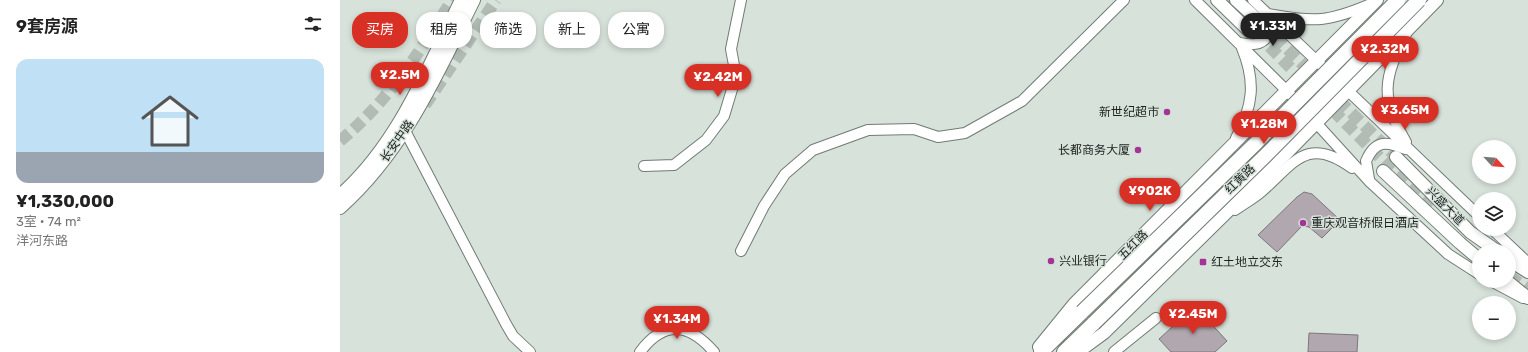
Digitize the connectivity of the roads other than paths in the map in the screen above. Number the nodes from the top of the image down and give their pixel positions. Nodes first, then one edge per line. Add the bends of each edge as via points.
1 (462, 0) edge
2 (474, 0) edge
3 (741, 0) edge
4 (1124, 0) edge
5 (1196, 0) edge
6 (1216, 0) edge
7 (1236, 0) tunnel mouth
8 (1253, 0) edge
9 (1398, 0) edge
10 (1419, 0) edge
11 (1437, 0) edge
12 (1377, 1) edge
13 (1263, 18) junction
14 (1410, 27) junction
15 (1248, 31) tunnel mouth
16 (1240, 43) junction
17 (1316, 61) junction
18 (1287, 91) junction
19 (1348, 91) junction
20 (400, 120) junction
21 (1316, 124) junction
22 (406, 131) junction
23 (1232, 146) junction
24 (1412, 153) junction
25 (1396, 157) tunnel mouth
26 (644, 166) dead end
27 (1383, 171) dead end
28 (1262, 177) junction
29 (1369, 181) junction
30 (340, 195) edge
31 (340, 208) edge
32 (1472, 209) edge
33 (1218, 221) junction
34 (1499, 236) edge
35 (1487, 244) edge
36 (741, 251) dead end
37 (1472, 253) edge
38 (1528, 263) edge
39 (1516, 264) edge
40 (1472, 269) edge
41 (1528, 272) edge
42 (1505, 288) edge
43 (1515, 288) edge
44 (1528, 299) edge
45 (1156, 318) dead end
46 (530, 352) edge
47 (640, 352) edge
48 (714, 352) edge
49 (1035, 352) edge
50 (1041, 352) edge
51 (1064, 352) edge
52 (1078, 352) edge
53 (1114, 352) edge

1 - 20 main road, 长安中路
2 - 22 main road, 长安中路 via 427,95
3 - 26 street via 731,49 736,76 724,116 706,140 674,165
4 - 36 street via 1022,101 965,133 938,137 914,129 868,130 813,150 785,174 764,206
5 - 16 street
6 - 15 main road
7 - 13 main road
8 - 13 street
9 - 50 highway, 红黄路, bridge via 1255,144
10 - 51 highway, 红黄路, bridge via 1266,155
11 - 14 main road
12 - 13 street via 1345,15 1324,20
12 - 14 main road via 1371,16 1377,32 1386,37 1396,36
12 - 17 main road, 五红路
13 - 16 street via 1271,27 1265,39 1258,44
13 - 17 street
14 - 19 main road
14 - 24 street via 1394,59 1387,93 1396,124
16 - 18 street
16 - 23 street via 1249,65 1251,96 1244,123
17 - 18 main road, 五红路
17 - 19 street
18 - 21 street
18 - 23 main road, 五红路
19 - 21 main road
19 - 24 street
20 - 22 street
20 - 30 main road, 长安中路 via 368,165
21 - 28 main road
21 - 29 street
22 - 31 main road, 长安中路 via 369,180
22 - 46 street via 506,324 513,336
23 - 28 main road via 1241,146 1255,153 1262,167
23 - 49 main road, 五红路 via 1074,304
24 - 29 street via 1392,143 1384,143 1374,148 1366,161
24 - 32 street
25 - 35 main road, 兴盛大道 via 1470,232
27 - 37 main road, 兴盛大道
28 - 33 main road
29 - 33 street via 1336,158 1312,153 1291,163 1260,193
29 - 40 street via 1448,254
33 - 52 main road via 1104,332
34 - 38 street
39 - 41 main road
42 - 44 street
43 - 44 main road
45 - 53 street
47 - 48 street via 650,339 674,329 696,335

